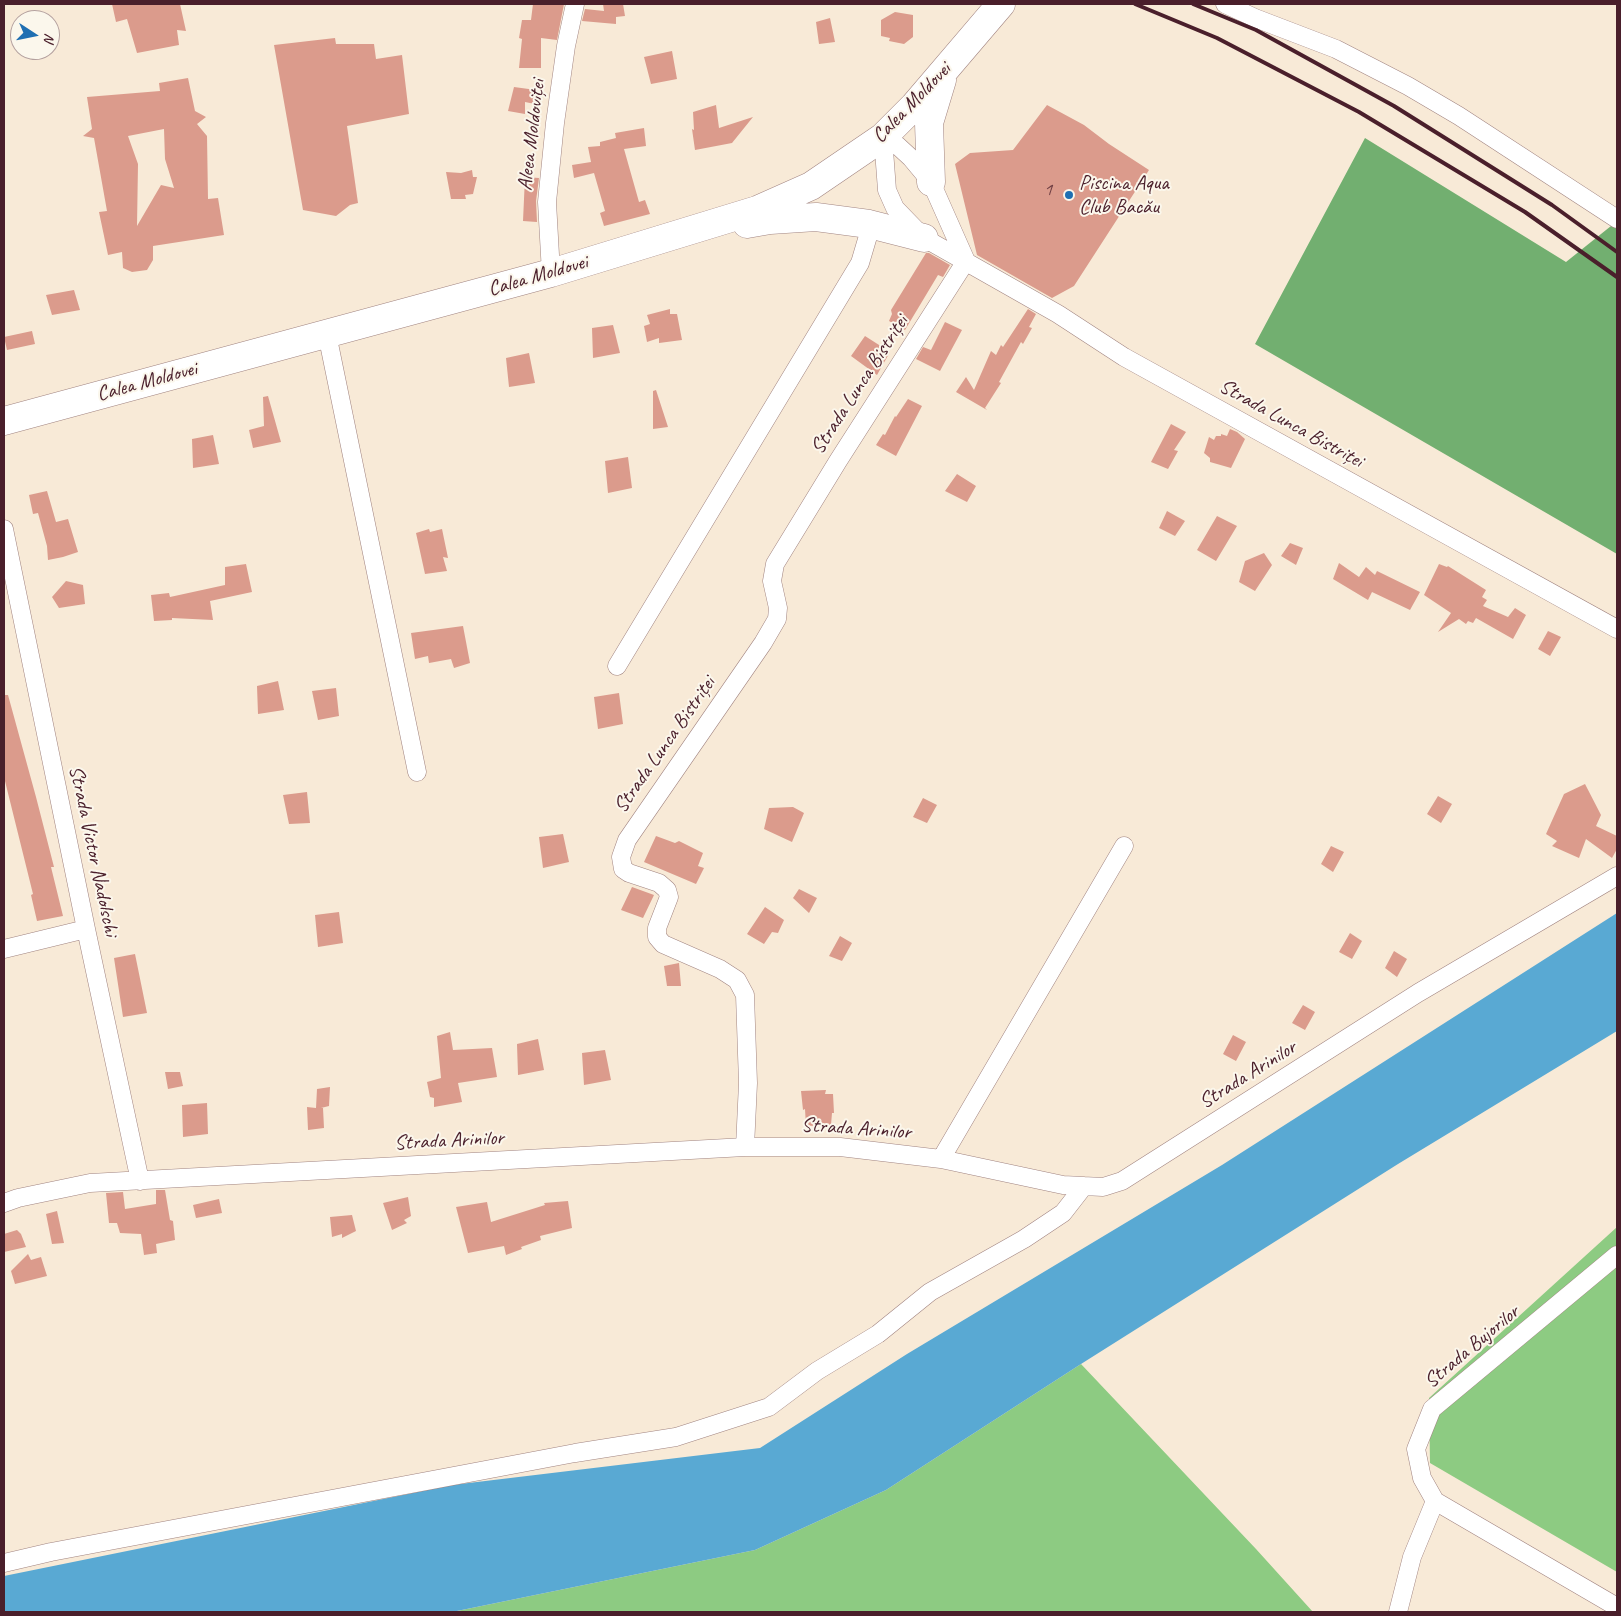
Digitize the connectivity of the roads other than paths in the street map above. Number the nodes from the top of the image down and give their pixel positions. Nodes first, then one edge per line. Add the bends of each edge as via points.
1 (576, 4) edge
2 (1001, 4) edge
3 (1225, 4) edge
4 (944, 72) junction
5 (883, 138) junction
6 (931, 182) junction
7 (1617, 219) edge
8 (869, 224) junction
9 (924, 238) junction
10 (643, 244) junction
11 (966, 261) junction
12 (551, 273) junction
13 (328, 334) junction
14 (4, 421) edge
15 (4, 529) edge
16 (1617, 629) edge
17 (616, 666) dead end
18 (417, 772) dead end
19 (1124, 846) dead end
20 (1617, 876) edge
21 (86, 929) junction
22 (4, 948) edge
23 (745, 1147) junction
24 (941, 1159) junction
25 (140, 1181) junction
26 (1084, 1186) junction
27 (4, 1202) edge
28 (1617, 1255) edge
29 (1435, 1501) junction
30 (4, 1562) edge
31 (1617, 1607) edge
32 (1398, 1612) edge

1 - 12 street, Aleea Moldoviței via 556,113 548,192
2 - 4 main road, Calea Moldovei
3 - 7 street via 1336,49 1408,86
4 - 5 main road, Calea Moldovei
4 - 6 main road via 929,123
5 - 6 street via 898,146
5 - 9 street via 887,190 895,208
5 - 10 main road, Calea Moldovei via 811,186 757,210
6 - 11 street
8 - 9 main road
8 - 10 main road via 816,217 770,220
8 - 17 street via 860,263
9 - 11 street
10 - 12 main road, Calea Moldovei
11 - 16 street, Strada Lunca Bistriței via 1124,357
11 - 23 street, Strada Lunca Bistriței via 775,564 772,582 777,619 627,840 621,857 623,869 659,883 667,890 668,902 657,928 657,937 663,944 720,969 737,980 745,995 748,1083
12 - 13 main road, Calea Moldovei
13 - 14 main road, Calea Moldovei
13 - 18 street
15 - 21 street, Strada Victor Nadolschi
19 - 24 street
20 - 26 street, Strada Arinilor via 1418,993 1122,1181 1103,1187
21 - 22 street
21 - 25 street, Strada Victor Nadolschi
23 - 24 street, Strada Arinilor via 840,1147
23 - 25 street, Strada Arinilor
24 - 26 street, Strada Arinilor via 1063,1185
25 - 27 street, Strada Arinilor via 90,1183
26 - 30 street via 1064,1213 1024,1240 930,1292 878,1334 817,1371 769,1407 676,1437 565,1455
28 - 29 street, Strada Bujorilor via 1432,1409 1416,1449 1422,1478
29 - 31 street
29 - 32 street via 1412,1557

